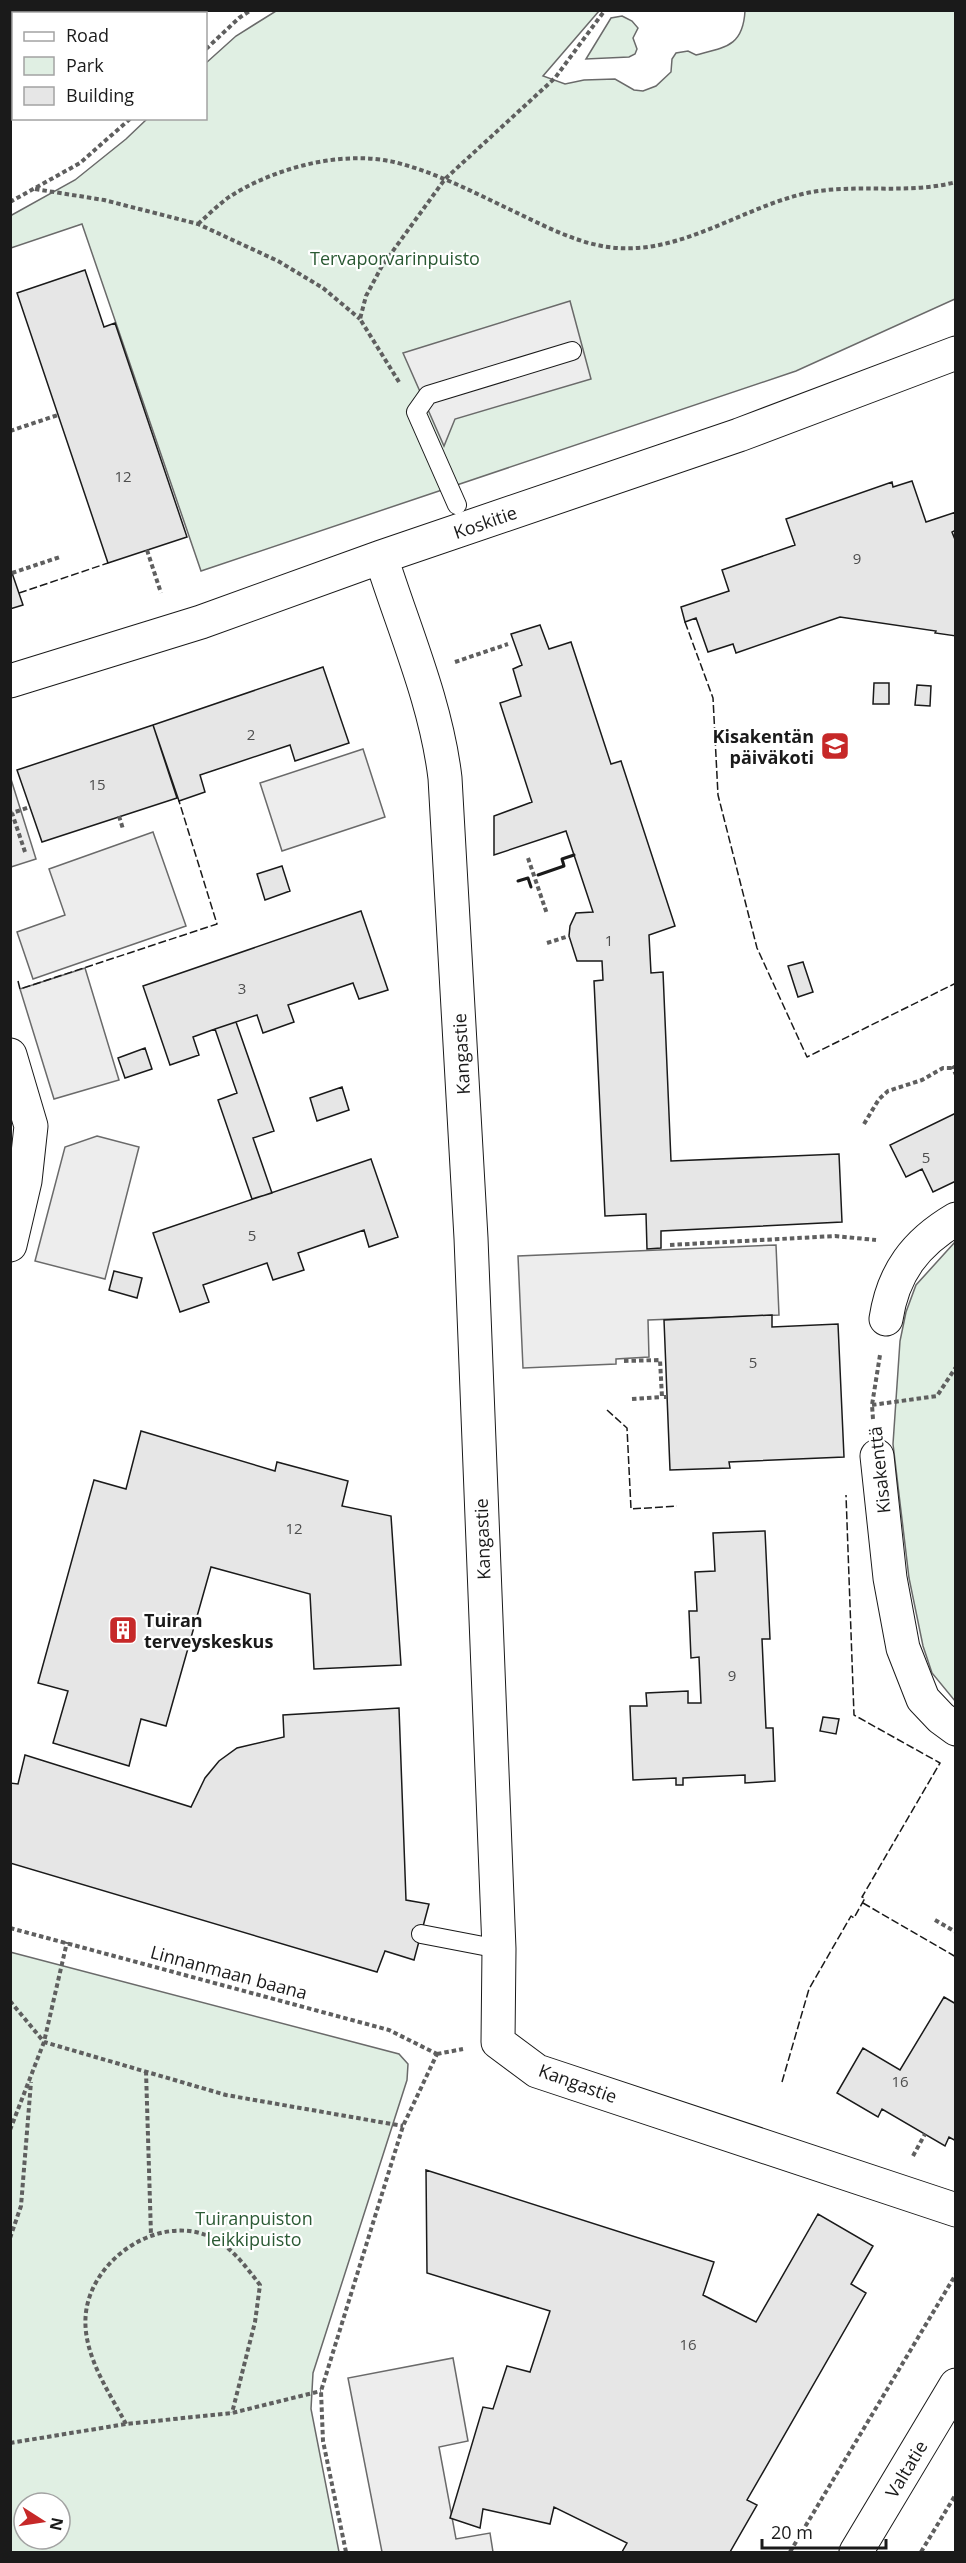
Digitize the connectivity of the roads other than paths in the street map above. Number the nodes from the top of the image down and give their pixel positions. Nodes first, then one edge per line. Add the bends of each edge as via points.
1 (572, 351) dead end
2 (956, 353) edge
3 (458, 505) dead end
4 (381, 557) junction
5 (10, 681) edge
6 (10, 1055) edge
7 (956, 1219) edge
8 (10, 1245) edge
9 (886, 1319) road end
10 (877, 1456) road end
11 (956, 1729) edge
12 (421, 1934) dead end
13 (499, 1949) junction
14 (956, 2210) edge
15 (956, 2385) edge
16 (856, 2553) edge

1 - 3 lane via 428,395 416,412
2 - 4 street, Koskitie via 739,435
4 - 5 street, Koskitie via 201,622
4 - 13 street, Kangastie via 431,706 445,778 471,1238
6 - 8 street via 31,1126 25,1181
7 - 9 street via 923,1243 896,1278
10 - 11 street, Kisakenttä via 890,1578 903,1648 923,1699
12 - 13 lane
13 - 14 street, Kangastie via 498,2042 537,2071
15 - 16 street, Valtatie

